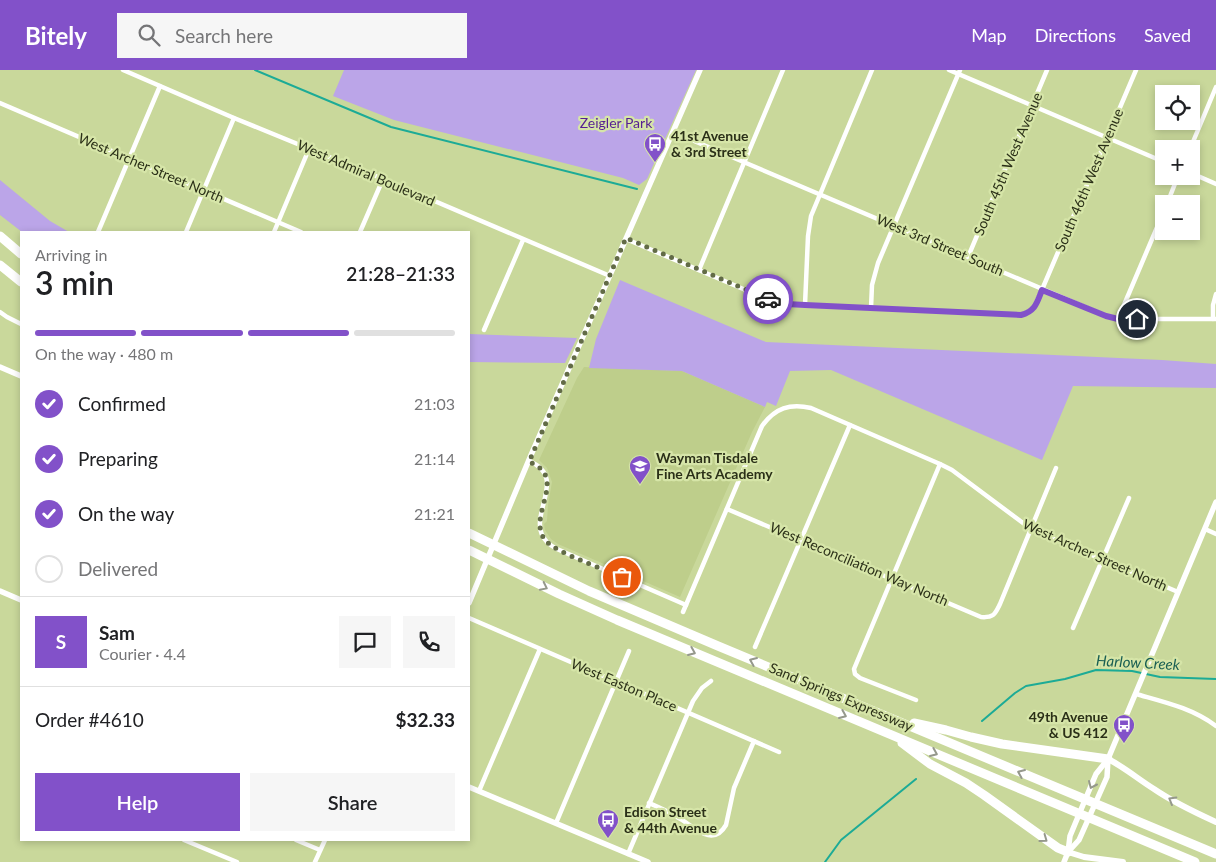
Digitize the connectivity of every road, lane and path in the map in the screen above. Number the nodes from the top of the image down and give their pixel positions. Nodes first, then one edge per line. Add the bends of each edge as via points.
1 (123, 70) edge
2 (700, 70) edge
3 (783, 70) edge
4 (872, 70) edge
5 (949, 70) edge
6 (1047, 70) edge
7 (1136, 70) edge
8 (959, 72) edge
9 (160, 86) junction
10 (1216, 87) edge
11 (0, 103) edge
12 (1032, 105) junction
13 (234, 118) junction
14 (673, 132) junction
15 (1107, 137) junction
16 (1194, 140) edge
17 (309, 149) junction
18 (1155, 158) edge
19 (129, 159) junction
20 (745, 162) junction
21 (1200, 178) edge
22 (384, 179) junction
23 (1216, 184) edge
24 (203, 191) junction
25 (819, 194) junction
26 (278, 223) junction
27 (894, 225) junction
28 (98, 231) edge
29 (186, 231) edge
30 (274, 231) edge
31 (299, 231) edge
32 (360, 231) edge
33 (1155, 231) edge
34 (0, 236) edge
35 (626, 238) junction
36 (523, 240) junction
37 (20, 253) edge
38 (968, 257) junction
39 (0, 266) edge
40 (699, 270) junction
41 (610, 276) junction
42 (20, 281) edge
43 (1042, 290) junction
44 (1216, 294) edge
45 (805, 305) junction
46 (871, 308) junction
47 (0, 312) edge
48 (1118, 319) junction
49 (1214, 319) edge
50 (20, 324) edge
51 (484, 330) dead end
52 (0, 367) edge
53 (20, 376) edge
54 (850, 424) junction
55 (529, 462) junction
56 (940, 464) junction
57 (1056, 468) dead end
58 (1129, 498) dead end
59 (1216, 502) edge
60 (727, 509) junction
61 (1030, 529) junction
62 (1205, 529) junction
63 (470, 533) edge
64 (1216, 534) edge
65 (800, 540) junction
66 (470, 550) edge
67 (1103, 560) junction
68 (891, 578) junction
69 (0, 591) edge
70 (1178, 592) junction
71 (20, 600) edge
72 (470, 601) edge
73 (686, 605) junction
74 (683, 612) dead end
75 (470, 618) edge
76 (1073, 628) dead end
77 (755, 647) dead end
78 (540, 649) junction
79 (628, 651) dead end
80 (616, 681) junction
81 (711, 681) dead end
82 (1137, 691) junction
83 (916, 700) dead end
84 (688, 712) junction
85 (895, 720) junction
86 (1216, 726) edge
87 (889, 734) junction
88 (754, 741) junction
89 (779, 752) dead end
90 (1108, 759) junction
91 (470, 786) edge
92 (479, 791) junction
93 (649, 803) junction
94 (1216, 822) edge
95 (556, 823) junction
96 (186, 841) edge
97 (298, 841) edge
98 (324, 841) edge
99 (320, 850) junction
100 (1068, 852) junction
101 (628, 854) junction
102 (1216, 854) edge
103 (237, 862) edge
104 (315, 862) edge
105 (648, 862) edge
106 (1064, 862) edge
107 (1123, 862) edge
108 (1195, 862) edge

1 - 9 street, West Admiral Boulevard
2 - 14 street
3 - 20 street
4 - 25 street
5 - 8 street
6 - 12 street, South 45th West Avenue
7 - 15 street, South 46th West Avenue
8 - 12 street
8 - 27 street
9 - 13 street, West Admiral Boulevard
9 - 19 street
10 - 16 street
11 - 19 street, West Archer Street North
12 - 15 street
12 - 38 street, South 45th West Avenue
13 - 17 street, West Admiral Boulevard
13 - 24 street
14 - 20 street, West 3rd Street South
14 - 35 street
15 - 18 street
15 - 43 street, South 46th West Avenue
17 - 22 street, West Admiral Boulevard
17 - 26 street
19 - 24 street, West Archer Street North
19 - 28 street
20 - 25 street, West 3rd Street South
20 - 40 street
21 - 23 street
22 - 32 street
22 - 36 street, West Admiral Boulevard
24 - 26 street, West Archer Street North
24 - 29 street
25 - 27 street, West 3rd Street South
25 - 45 street via 809,225
26 - 30 street
26 - 31 street, West Archer Street North
27 - 38 street, West 3rd Street South
27 - 46 street via 874,275
33 - 48 street
34 - 37 highway
35 - 40 street, South 46th West Avenue
35 - 41 street
36 - 41 street, West Admiral Boulevard
36 - 51 street
38 - 43 street, West 3rd Street South
39 - 42 highway
40 - 45 street, South 46th West Avenue via 769,300
41 - 55 street
43 - 46 street, South 46th West Avenue via 1034,308 1021,315
43 - 48 street, West 3rd Street South
44 - 49 street
45 - 46 street, South 46th West Avenue
47 - 50 street
48 - 49 street, West 3rd Street South
52 - 53 street
54 - 56 street, West Archer Street North
54 - 60 street, West Archer Street North via 802,406 773,413 762,426
54 - 65 street
55 - 72 street
55 - 73 street via 538,465 547,481 539,522 546,542
56 - 61 street, West Archer Street North
56 - 68 street
57 - 61 street
58 - 67 street
59 - 62 street
60 - 65 street, West Reconciliation Way North
60 - 73 street
61 - 67 street, West Archer Street North
61 - 68 street, West Reconciliation Way North via 1000,604 991,617 981,617
62 - 64 street
62 - 70 street
85 -> 63 highway, Sand Springs Expressway via 589,591
65 - 68 street, West Reconciliation Way North
65 - 77 street
66 -> 87 highway, Sand Springs Expressway via 617,620
67 - 70 street, West Archer Street North
67 - 76 street
68 - 83 street via 854,672 860,678
69 - 71 street
70 - 82 street
73 - 74 street
75 - 78 street, West Easton Place
78 - 80 street, West Easton Place
78 - 92 street
79 - 80 street
80 - 84 street, West Easton Place
80 - 95 street
81 - 84 street via 696,696
82 - 86 street via 1198,714
82 - 90 street
84 - 88 street, West Easton Place
84 - 93 street
85 - 90 highway via 985,741
102 -> 85 highway, Sand Springs Expressway
87 -> 100 highway
87 -> 108 highway, Sand Springs Expressway
88 - 89 street, West Easton Place
88 - 93 street via 734,788 726,825 721,832 714,835 700,833
94 -> 90 main road via 1170,799
90 -> 100 street via 1096,774 1076,820
90 - 100 street via 1106,777 1079,840
91 - 92 street
92 - 95 street
93 - 101 street
95 - 101 street
96 - 103 street
97 - 99 street
98 - 99 street
99 - 104 street
100 - 106 street
100 - 107 main road
101 - 105 street

